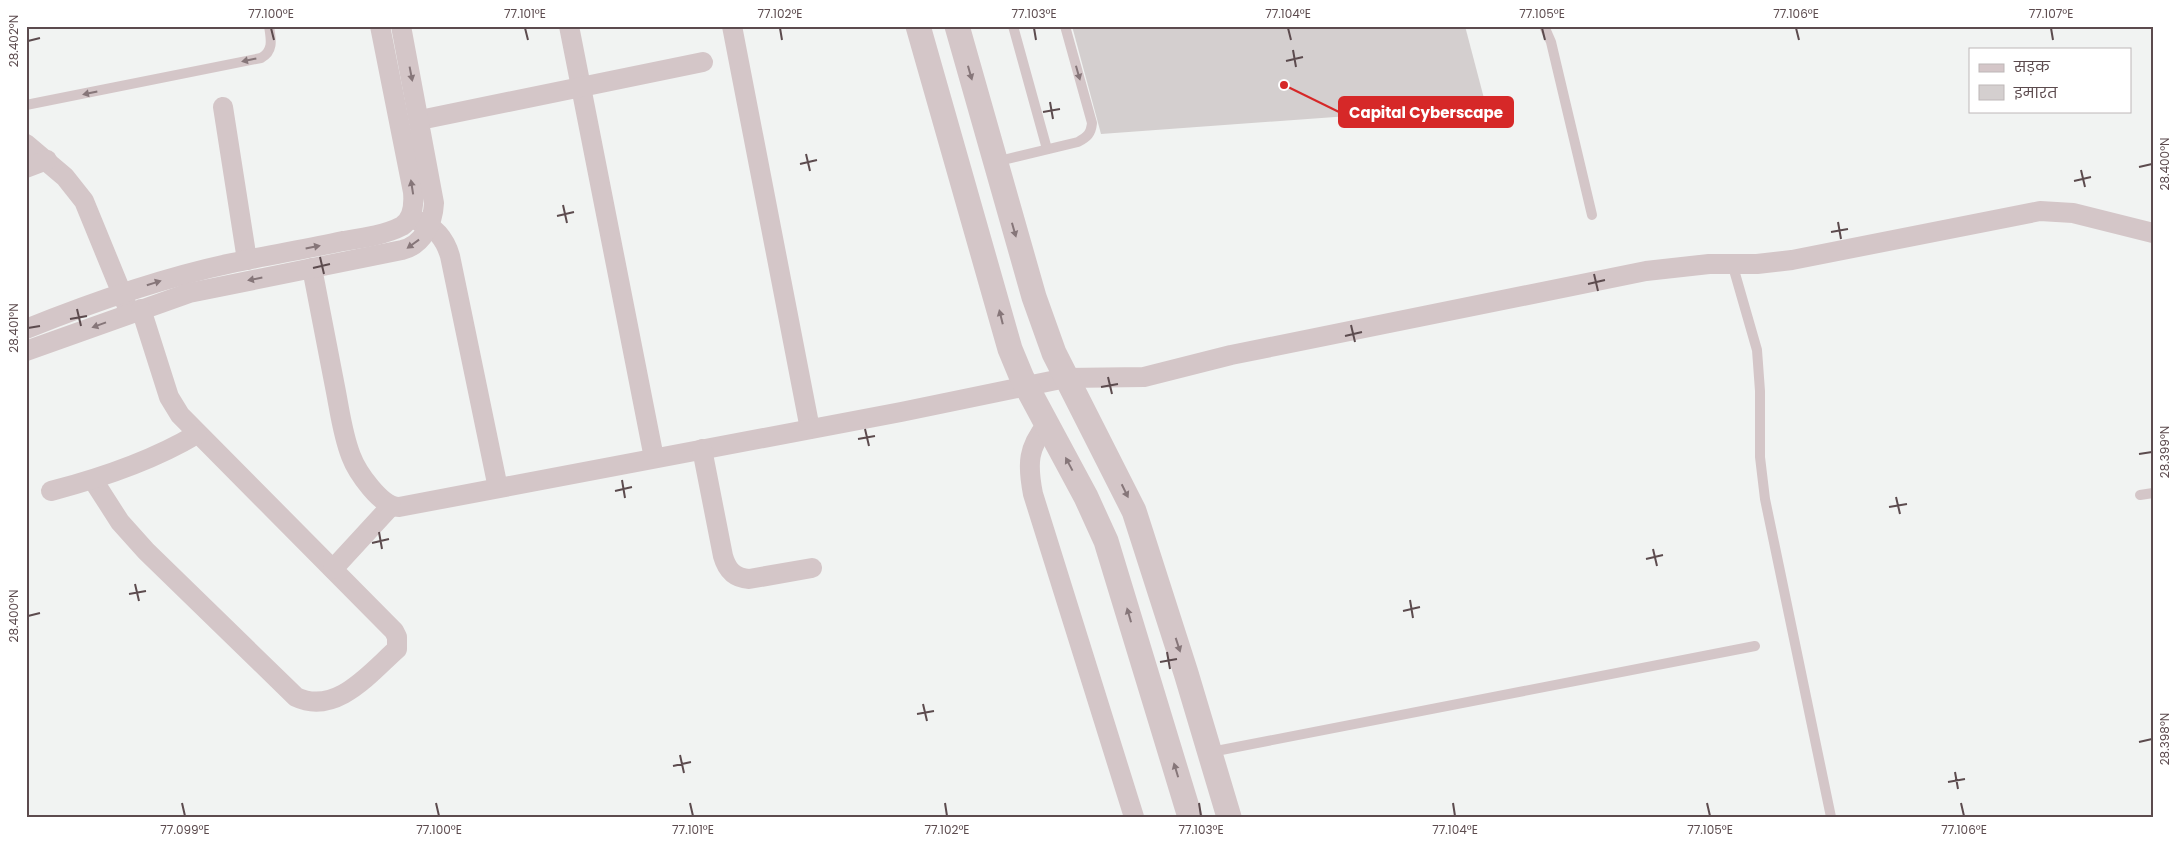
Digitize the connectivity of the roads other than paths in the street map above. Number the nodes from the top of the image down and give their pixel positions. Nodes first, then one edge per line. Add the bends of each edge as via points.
1 (269, 26) edge
2 (380, 26) edge
3 (401, 26) edge
4 (569, 26) edge
5 (732, 26) edge
6 (918, 26) edge
7 (957, 26) edge
8 (1013, 26) edge
9 (1065, 26) edge
10 (1544, 26) edge
11 (703, 62) dead end
12 (581, 86) junction
13 (26, 105) edge
14 (223, 107) dead end
15 (420, 120) junction
16 (26, 144) edge
17 (1047, 149) junction
18 (47, 160) junction
19 (995, 162) junction
20 (26, 168) edge
21 (1592, 215) dead end
22 (409, 219) junction
23 (430, 225) junction
24 (2153, 233) edge
25 (248, 260) junction
26 (1732, 263) junction
27 (312, 268) junction
28 (121, 293) junction
29 (136, 311) junction
30 (26, 329) edge
31 (26, 351) edge
32 (1066, 378) junction
33 (1026, 385) junction
34 (1047, 424) junction
35 (810, 429) junction
36 (197, 434) junction
37 (702, 449) junction
38 (654, 458) junction
39 (93, 480) junction
40 (498, 488) junction
41 (51, 491) dead end
42 (2153, 493) edge
43 (2140, 495) dead end
44 (391, 506) junction
45 (812, 568) dead end
46 (333, 569) junction
47 (1755, 646) dead end
48 (1211, 752) junction
49 (1134, 817) edge
50 (1190, 817) edge
51 (1229, 817) edge
52 (1831, 817) edge

1 -> 13 lane via 271,48 261,58
22 -> 2 street via 413,192
3 -> 15 street
4 - 12 street
5 - 35 street
33 -> 6 street via 1010,349
7 -> 19 street
8 - 17 lane
9 -> 17 lane via 1092,123 1091,131 1088,137 1078,142
10 - 21 lane via 1551,42
11 - 12 street
12 - 15 street
12 - 38 street
14 - 25 street
15 - 23 street via 434,196
16 - 18 street
17 - 19 lane
18 - 20 street
18 - 28 street via 65,176 84,202
19 -> 32 street via 1034,297
22 - 23 street
25 -> 22 street via 365,237 396,229
23 -> 27 street via 417,243 408,249
23 - 40 street via 442,238 450,256
24 - 26 street via 2073,213 2040,211 1792,260
28 -> 25 street
26 - 32 street via 1624,275 1231,355 1144,377
26 - 52 lane via 1757,350 1760,457 1765,499
27 -> 29 street via 189,293
27 - 44 street via 347,444 358,469
28 - 29 street
28 - 30 street
29 -> 31 street
29 - 36 street via 169,397
32 - 33 street
32 -> 48 street via 1134,511
33 - 34 street
33 - 35 street
34 - 49 street via 1032,447 1029,462 1033,494
50 -> 34 street via 1112,557 1086,497
35 - 37 street
36 - 39 street
36 - 46 street
37 - 38 street
37 - 45 street via 723,556 730,571 749,579
38 - 40 street
39 - 41 street
39 - 46 street via 120,522 146,551 284,688 305,702 326,701 348,693 396,649 398,642 394,631
40 - 44 street
42 - 43 lane
44 - 46 street
47 - 48 lane
48 - 51 street

